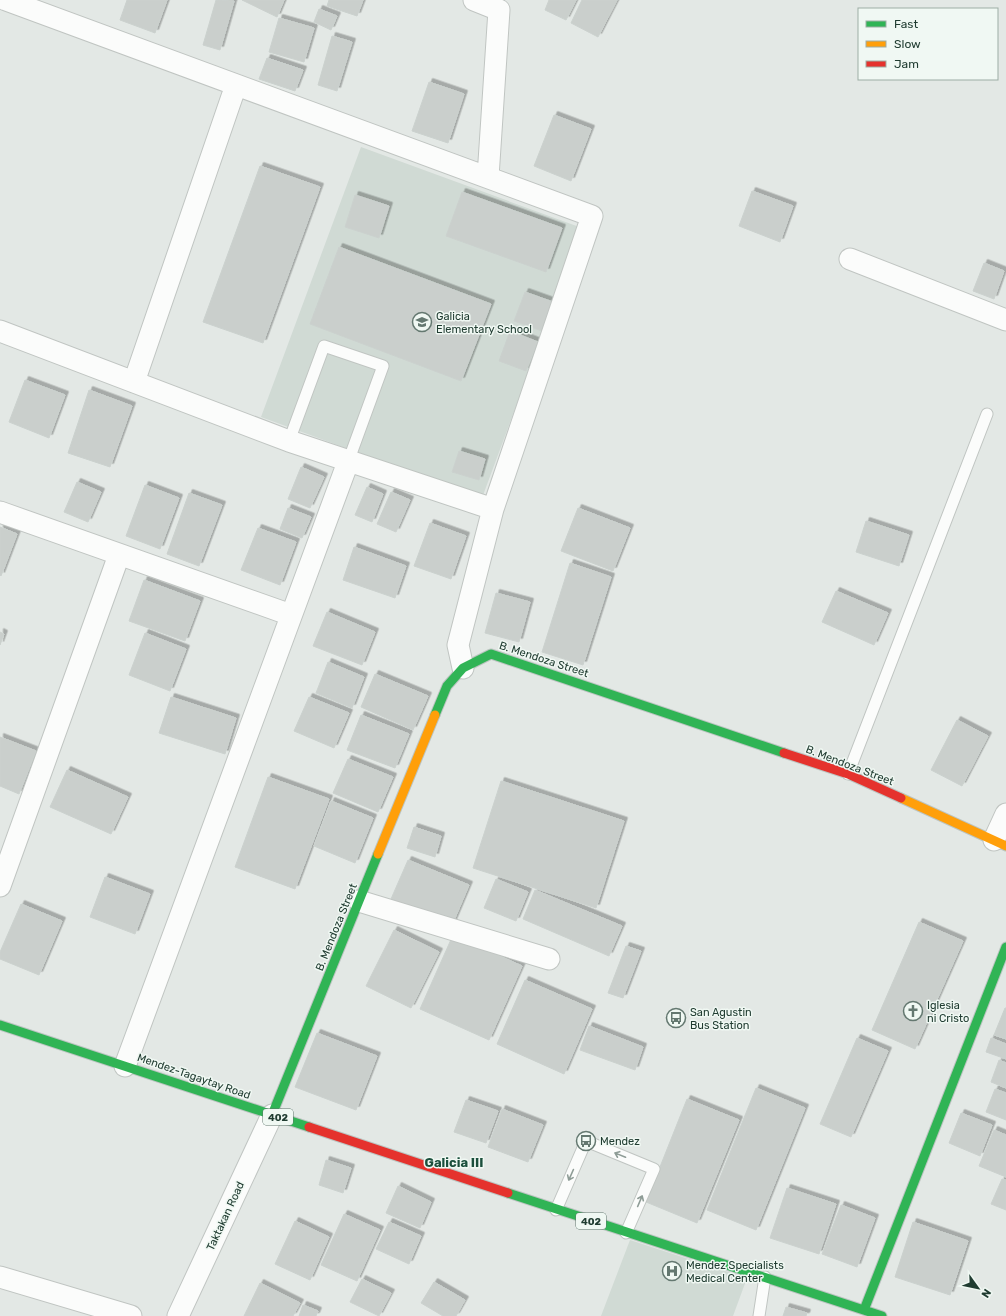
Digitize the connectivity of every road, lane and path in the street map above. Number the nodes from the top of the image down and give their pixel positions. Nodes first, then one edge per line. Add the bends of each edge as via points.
1 (6, 0) edge
2 (474, 0) edge
3 (236, 85) junction
4 (488, 177) junction
5 (850, 259) dead end
6 (1006, 320) edge
7 (0, 331) edge
8 (134, 382) junction
9 (987, 414) dead end
10 (289, 442) junction
11 (348, 462) junction
12 (493, 509) junction
13 (0, 512) edge
14 (119, 555) junction
15 (292, 615) junction
16 (463, 668) junction
17 (848, 774) junction
18 (1006, 814) edge
19 (1000, 843) edge
20 (0, 886) edge
21 (359, 901) junction
22 (1006, 947) edge
23 (549, 960) dead end
24 (0, 1025) edge
25 (125, 1066) junction
26 (272, 1115) junction
27 (556, 1210) junction
28 (626, 1233) junction
29 (0, 1277) edge
30 (765, 1278) junction
31 (864, 1310) junction
32 (94, 1311) edge
33 (850, 1311) edge
34 (131, 1316) edge
35 (178, 1316) edge
36 (759, 1316) edge
37 (882, 1316) edge

1 - 3 street
2 - 4 street via 499,10
3 - 4 street
3 - 8 street
4 - 12 street via 592,216
5 - 6 street
7 - 8 street
8 - 10 street
9 - 17 lane
10 - 11 street
10 - 11 lane via 324,346 383,366
11 - 12 street
11 - 15 street
12 - 16 street via 458,645
13 - 14 street
14 - 15 street
14 - 20 street
15 - 25 street
16 - 17 street, B. Mendoza Street via 491,654
16 - 21 street, B. Mendoza Street via 447,686
17 - 19 street, B. Mendoza Street
18 - 19 street
21 - 23 street
21 - 26 street, B. Mendoza Street
22 - 31 street
24 - 25 street, Mendez-Tagaytay Road / 402
25 - 26 street, Mendez-Tagaytay Road / 402
26 - 27 street, Mendez-Tagaytay Road / 402
26 - 35 street, Taktakan Road
27 - 28 street, Mendez-Tagaytay Road / 402
28 -> 27 lane via 654,1169 586,1141
28 - 30 street, Mendez-Tagaytay Road / 402
29 - 32 street
30 - 33 street, Mendez-Tagaytay Road / 402
30 - 36 lane
31 - 33 street, Mendez-Tagaytay Road / 402
31 - 37 street, Mendez-Tagaytay Road / 402
32 - 34 street

